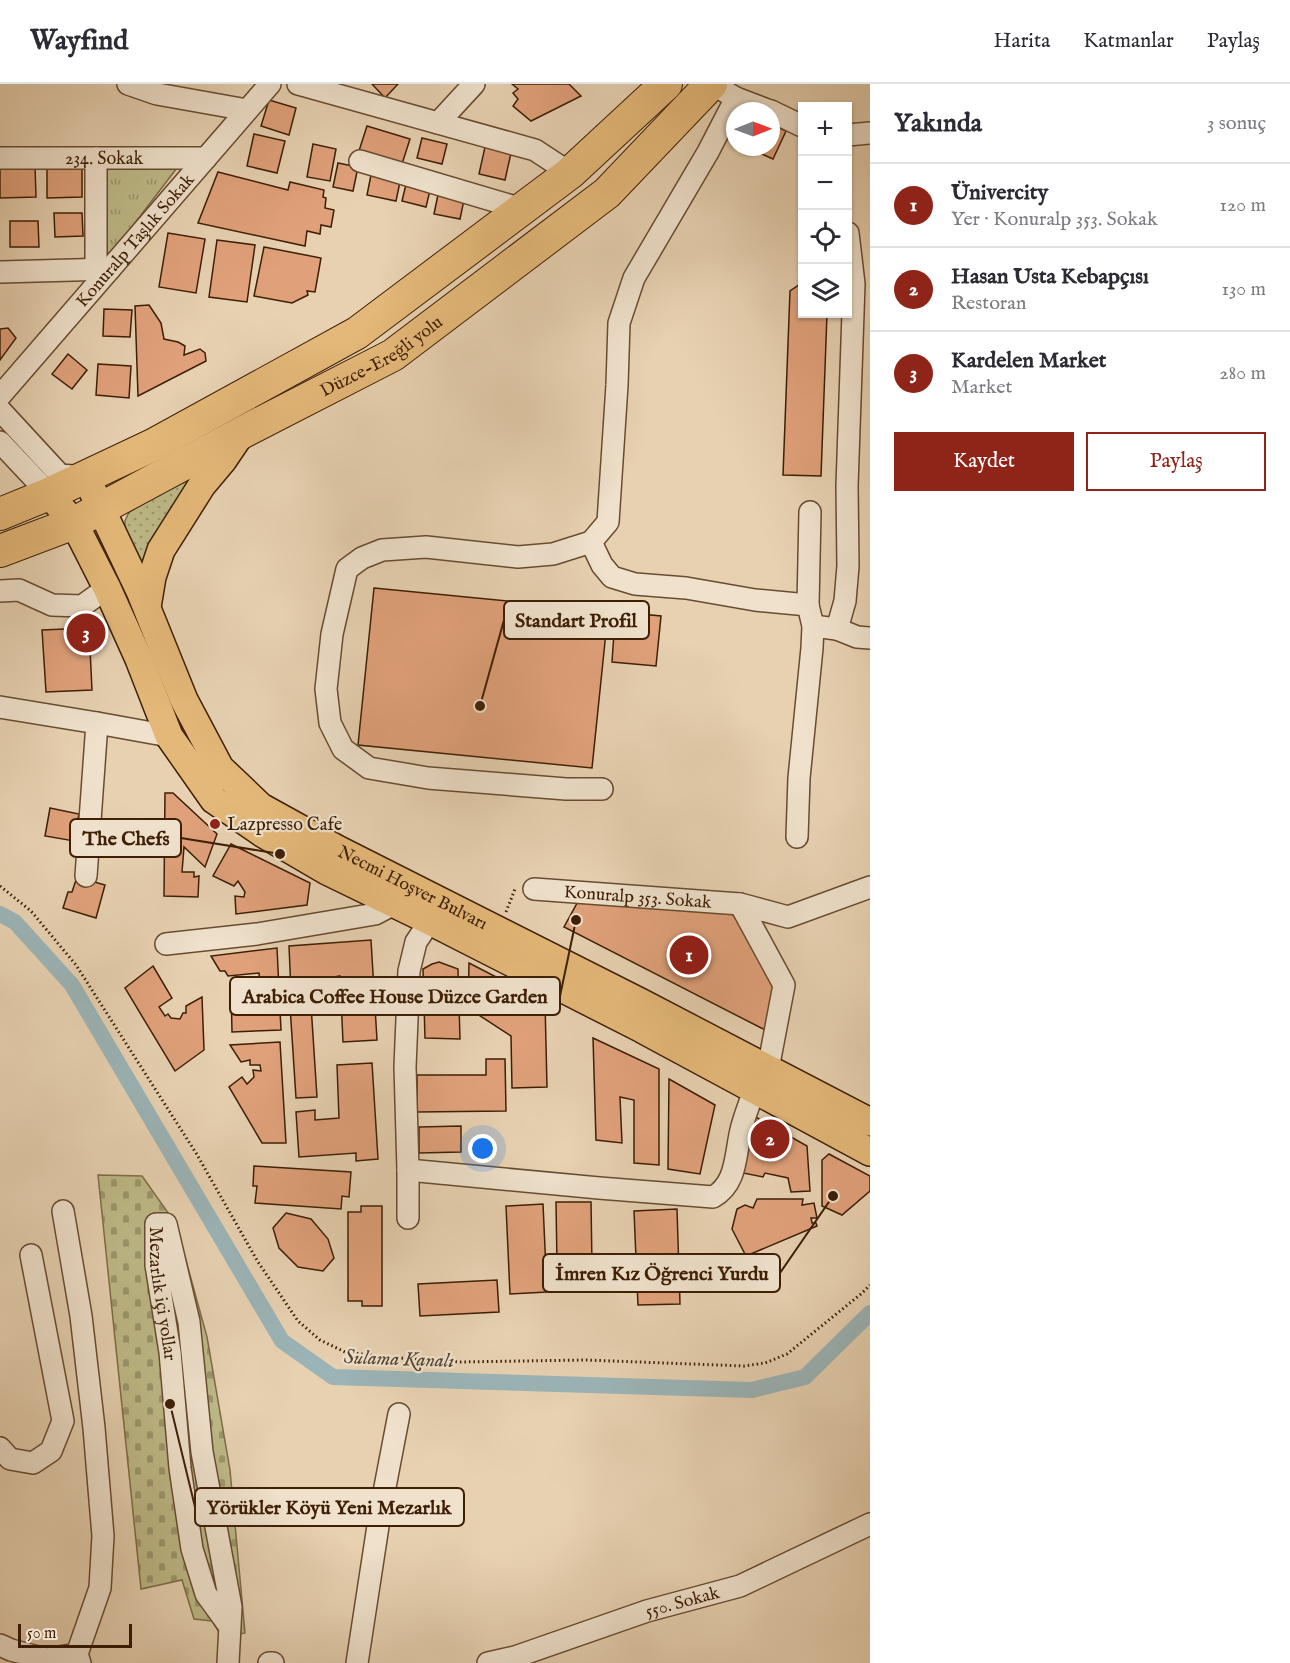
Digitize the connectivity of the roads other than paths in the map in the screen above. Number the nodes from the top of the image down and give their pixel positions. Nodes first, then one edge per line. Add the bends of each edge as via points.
1 (128, 84) edge
2 (270, 84) edge
3 (298, 84) edge
4 (474, 84) edge
5 (666, 84) edge
6 (719, 89) edge
7 (750, 102) edge
8 (247, 110) junction
9 (780, 115) edge
10 (438, 123) junction
11 (798, 124) edge
12 (870, 133) edge
13 (852, 135) edge
14 (0, 158) edge
15 (96, 158) junction
16 (206, 158) junction
17 (360, 161) dead end
18 (570, 173) junction
19 (522, 209) junction
20 (852, 264) edge
21 (103, 269) junction
22 (0, 272) edge
23 (0, 396) edge
24 (0, 410) edge
25 (242, 432) junction
26 (0, 442) edge
27 (86, 477) junction
28 (49, 494) junction
29 (102, 508) junction
30 (810, 512) dead end
31 (0, 514) edge
32 (74, 523) junction
33 (591, 542) junction
34 (0, 551) edge
35 (107, 588) junction
36 (0, 591) edge
37 (808, 605) junction
38 (147, 607) junction
39 (813, 626) junction
40 (837, 629) junction
41 (870, 638) edge
42 (0, 707) edge
43 (97, 723) junction
44 (169, 736) junction
45 (602, 789) dead end
46 (797, 837) dead end
47 (86, 876) dead end
48 (870, 887) edge
49 (534, 889) road end
50 (396, 903) junction
51 (740, 904) junction
52 (430, 921) junction
53 (166, 944) dead end
54 (761, 1080) junction
55 (870, 1122) edge
56 (870, 1152) edge
57 (408, 1170) junction
58 (63, 1211) dead end
59 (408, 1218) dead end
60 (32, 1255) dead end
61 (399, 1414) dead end
62 (0, 1448) edge
63 (870, 1524) edge
64 (230, 1627) junction
65 (0, 1645) edge
66 (78, 1659) edge
67 (228, 1663) edge
68 (357, 1663) edge
69 (488, 1663) edge

1 - 8 street via 157,94
2 - 8 street, Konuralp Taşlık Sokak
3 - 10 street
4 - 10 street
5 - 18 highway, Düzce-Ereğli yolu
6 - 7 street
6 - 25 highway, Düzce-Ereğli yolu via 607,193 393,355
6 - 33 street via 708,152 634,278 622,312 608,522
8 - 16 street, Konuralp Taşlık Sokak
9 - 11 street
10 - 18 street via 535,150
12 - 13 street
14 - 15 street, 234. Sokak
15 - 16 street, 234. Sokak
15 - 21 street
16 - 21 street, Konuralp Taşlık Sokak
17 - 19 street
18 - 19 highway, Düzce-Ereğli yolu
19 - 27 highway, Düzce-Ereğli yolu via 357,333 153,445
20 - 40 street via 848,566 845,601
21 - 22 street
21 - 23 street, Konuralp Taşlık Sokak
24 - 27 street via 60,475
25 - 29 highway, Düzce-Ereğli yolu
25 - 38 main road via 161,550
26 - 28 street
27 - 28 highway, Düzce-Ereğli yolu
27 - 29 main road, Necmi Hoşver Bulvarı
28 - 31 highway, Düzce-Ereğli yolu
28 - 32 main road, Necmi Hoşver Bulvarı
29 - 32 highway, Düzce-Ereğli yolu
29 - 38 main road, Necmi Hoşver Bulvarı
30 - 37 street
32 - 34 highway, Düzce-Ereğli yolu
32 - 35 main road, Necmi Hoşver Bulvarı
33 - 37 street via 612,577 635,584
33 - 45 street via 553,554 518,557 426,547 382,550 362,558 347,569 332,634 326,689 330,723 343,749 369,768 428,778
35 - 36 street via 82,606 52,605 19,590
35 - 44 main road, Necmi Hoşver Bulvarı
37 - 39 street
38 - 54 main road, Necmi Hoşver Bulvarı via 184,700 220,768 261,807 642,1003
39 - 40 street
39 - 46 street
40 - 41 street
42 - 43 street
43 - 44 street
43 - 47 street
44 - 50 main road, Necmi Hoşver Bulvarı via 214,800 327,871
48 - 51 street, Konuralp 353. Sokak via 788,917
49 - 51 street, Konuralp 353. Sokak
50 - 52 main road, Necmi Hoşver Bulvarı
50 - 53 street via 375,914 257,934
51 - 54 street via 784,985
52 - 54 main road, Necmi Hoşver Bulvarı via 633,1024
52 - 57 street via 416,942 409,971 405,1067
54 - 55 main road, Necmi Hoşver Bulvarı
54 - 56 main road, Necmi Hoşver Bulvarı
54 - 57 street via 741,1128 732,1175 723,1191 713,1197
57 - 59 street
58 - 66 street via 81,1316 103,1536 100,1588
60 - 62 street via 63,1420 51,1451 33,1463 10,1459
61 - 68 street
63 - 69 street, 550. Sokak via 740,1586 647,1611
64 - 64 street, Mezarlık içi yollar via 231,1607 202,1452 189,1322 166,1224 156,1224 156,1264 192,1549 206,1594
64 - 67 street, Mezarlık içi yollar
65 - 66 street via 46,1659

